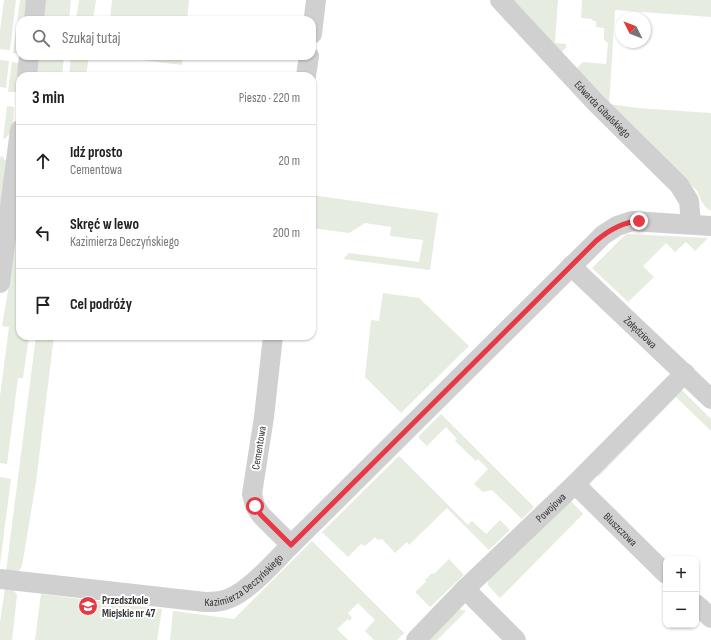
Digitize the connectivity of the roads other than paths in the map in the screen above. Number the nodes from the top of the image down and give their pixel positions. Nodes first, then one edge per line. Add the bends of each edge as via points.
1 (36, 0) edge
2 (316, 0) edge
3 (500, 0) edge
4 (34, 16) edge
5 (314, 16) edge
6 (29, 60) edge
7 (308, 60) edge
8 (27, 72) edge
9 (307, 72) edge
10 (13, 142) edge
11 (691, 224) junction
12 (711, 226) edge
13 (571, 266) junction
14 (0, 283) edge
15 (273, 340) edge
16 (685, 373) junction
17 (711, 399) edge
18 (575, 484) junction
19 (291, 545) junction
20 (663, 571) edge
21 (0, 579) edge
22 (465, 589) junction
23 (699, 607) edge
24 (711, 618) edge
25 (416, 640) edge
26 (516, 640) edge

1 - 4 street
2 - 5 street
3 - 11 street, Edwarda Gibalskiego via 596,103 679,185 689,201
6 - 8 street
7 - 9 street
10 - 14 street
11 - 12 street, Kazimierza Deczyńskiego
11 - 13 street, Kazimierza Deczyńskiego via 639,221 624,223 610,229
13 - 16 street, Żołędziowa
13 - 19 street, Kazimierza Deczyńskiego
15 - 19 street, Cementowa via 252,494 261,515
16 - 17 street, Żołędziowa
16 - 18 street, Powojowa
18 - 20 street, Bluszczowa
18 - 22 street, Powojowa
19 - 21 street, Kazimierza Deczyńskiego via 240,592 230,598 214,602
22 - 25 street, Powojowa
22 - 26 street
23 - 24 street

